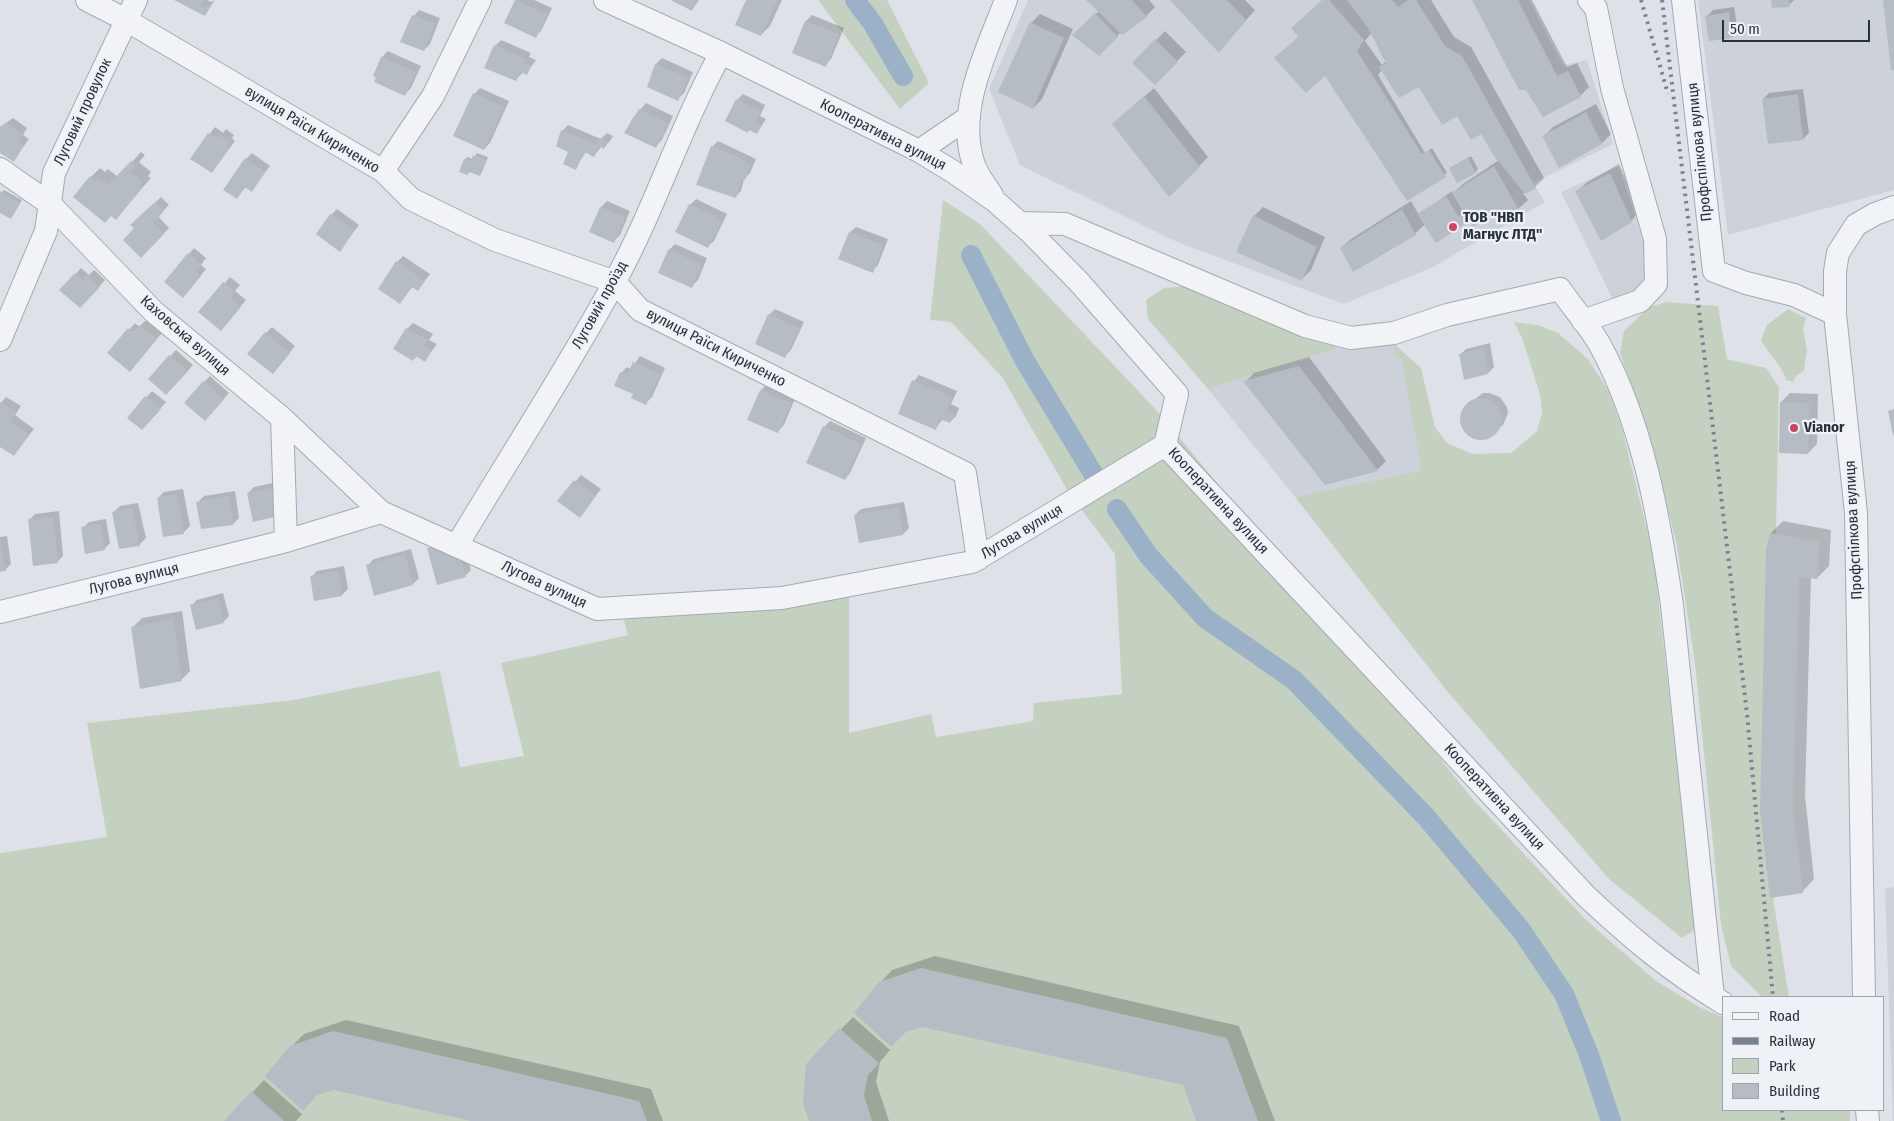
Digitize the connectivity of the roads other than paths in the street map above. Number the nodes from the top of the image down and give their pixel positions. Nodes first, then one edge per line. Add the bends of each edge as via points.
1 (87, 0) edge
2 (480, 0) edge
3 (605, 0) edge
4 (1006, 0) edge
5 (1589, 0) edge
6 (1683, 0) edge
7 (131, 10) edge
8 (721, 54) junction
9 (969, 117) junction
10 (919, 151) junction
11 (0, 169) edge
12 (383, 171) junction
13 (995, 201) junction
14 (50, 204) junction
15 (1894, 207) edge
16 (1019, 223) junction
17 (615, 282) junction
18 (1835, 314) junction
19 (1582, 321) junction
20 (0, 340) edge
21 (282, 418) junction
22 (1165, 445) junction
23 (381, 512) junction
24 (286, 541) junction
25 (457, 545) junction
26 (978, 559) junction
27 (0, 612) edge
28 (1864, 996) edge
29 (1718, 1000) edge

1 - 7 street, вулиця Раїси Кириченко
2 - 12 street via 433,96
3 - 8 street, Кооперативна вулиця
4 - 9 street via 974,87
5 - 19 street via 1596,8 1612,88 1655,240 1656,284 1640,301
6 - 18 street, Профспілкова вулиця via 1714,270 1746,283 1794,295
7 - 12 street, вулиця Раїси Кириченко
7 - 14 street, Луговий провулок via 54,173
8 - 10 street, Кооперативна вулиця
8 - 17 street, Луговий проїзд via 697,97
9 - 10 street
9 - 13 street via 968,141 974,166
10 - 13 street, Кооперативна вулиця
11 - 14 street, Каховська вулиця
12 - 17 street, вулиця Раїси Кириченко via 411,199 495,240
13 - 16 street, Кооперативна вулиця
14 - 20 street, Луговий провулок via 46,232
14 - 21 street, Каховська вулиця via 154,312
15 - 18 street via 1856,225 1845,239 1838,253 1835,272
16 - 19 street via 1065,224 1305,326 1351,338 1394,333 1447,315 1560,289
16 - 22 street, Кооперативна вулиця via 1079,282 1177,394
17 - 25 street, Луговий проїзд
17 - 26 street, вулиця Раїси Кириченко via 640,310 965,473
18 - 28 street, Профспілкова вулиця via 1856,512
19 - 29 street via 1600,345 1634,424 1663,541
21 - 23 street, Каховська вулиця
21 - 24 street
22 - 26 street, Лугова вулиця
22 - 29 street, Кооперативна вулиця via 1586,896 1636,943 1686,981
23 - 24 street, Лугова вулиця
23 - 25 street, Лугова вулиця
24 - 27 street, Лугова вулиця
25 - 26 street, Лугова вулиця via 597,609 782,598

